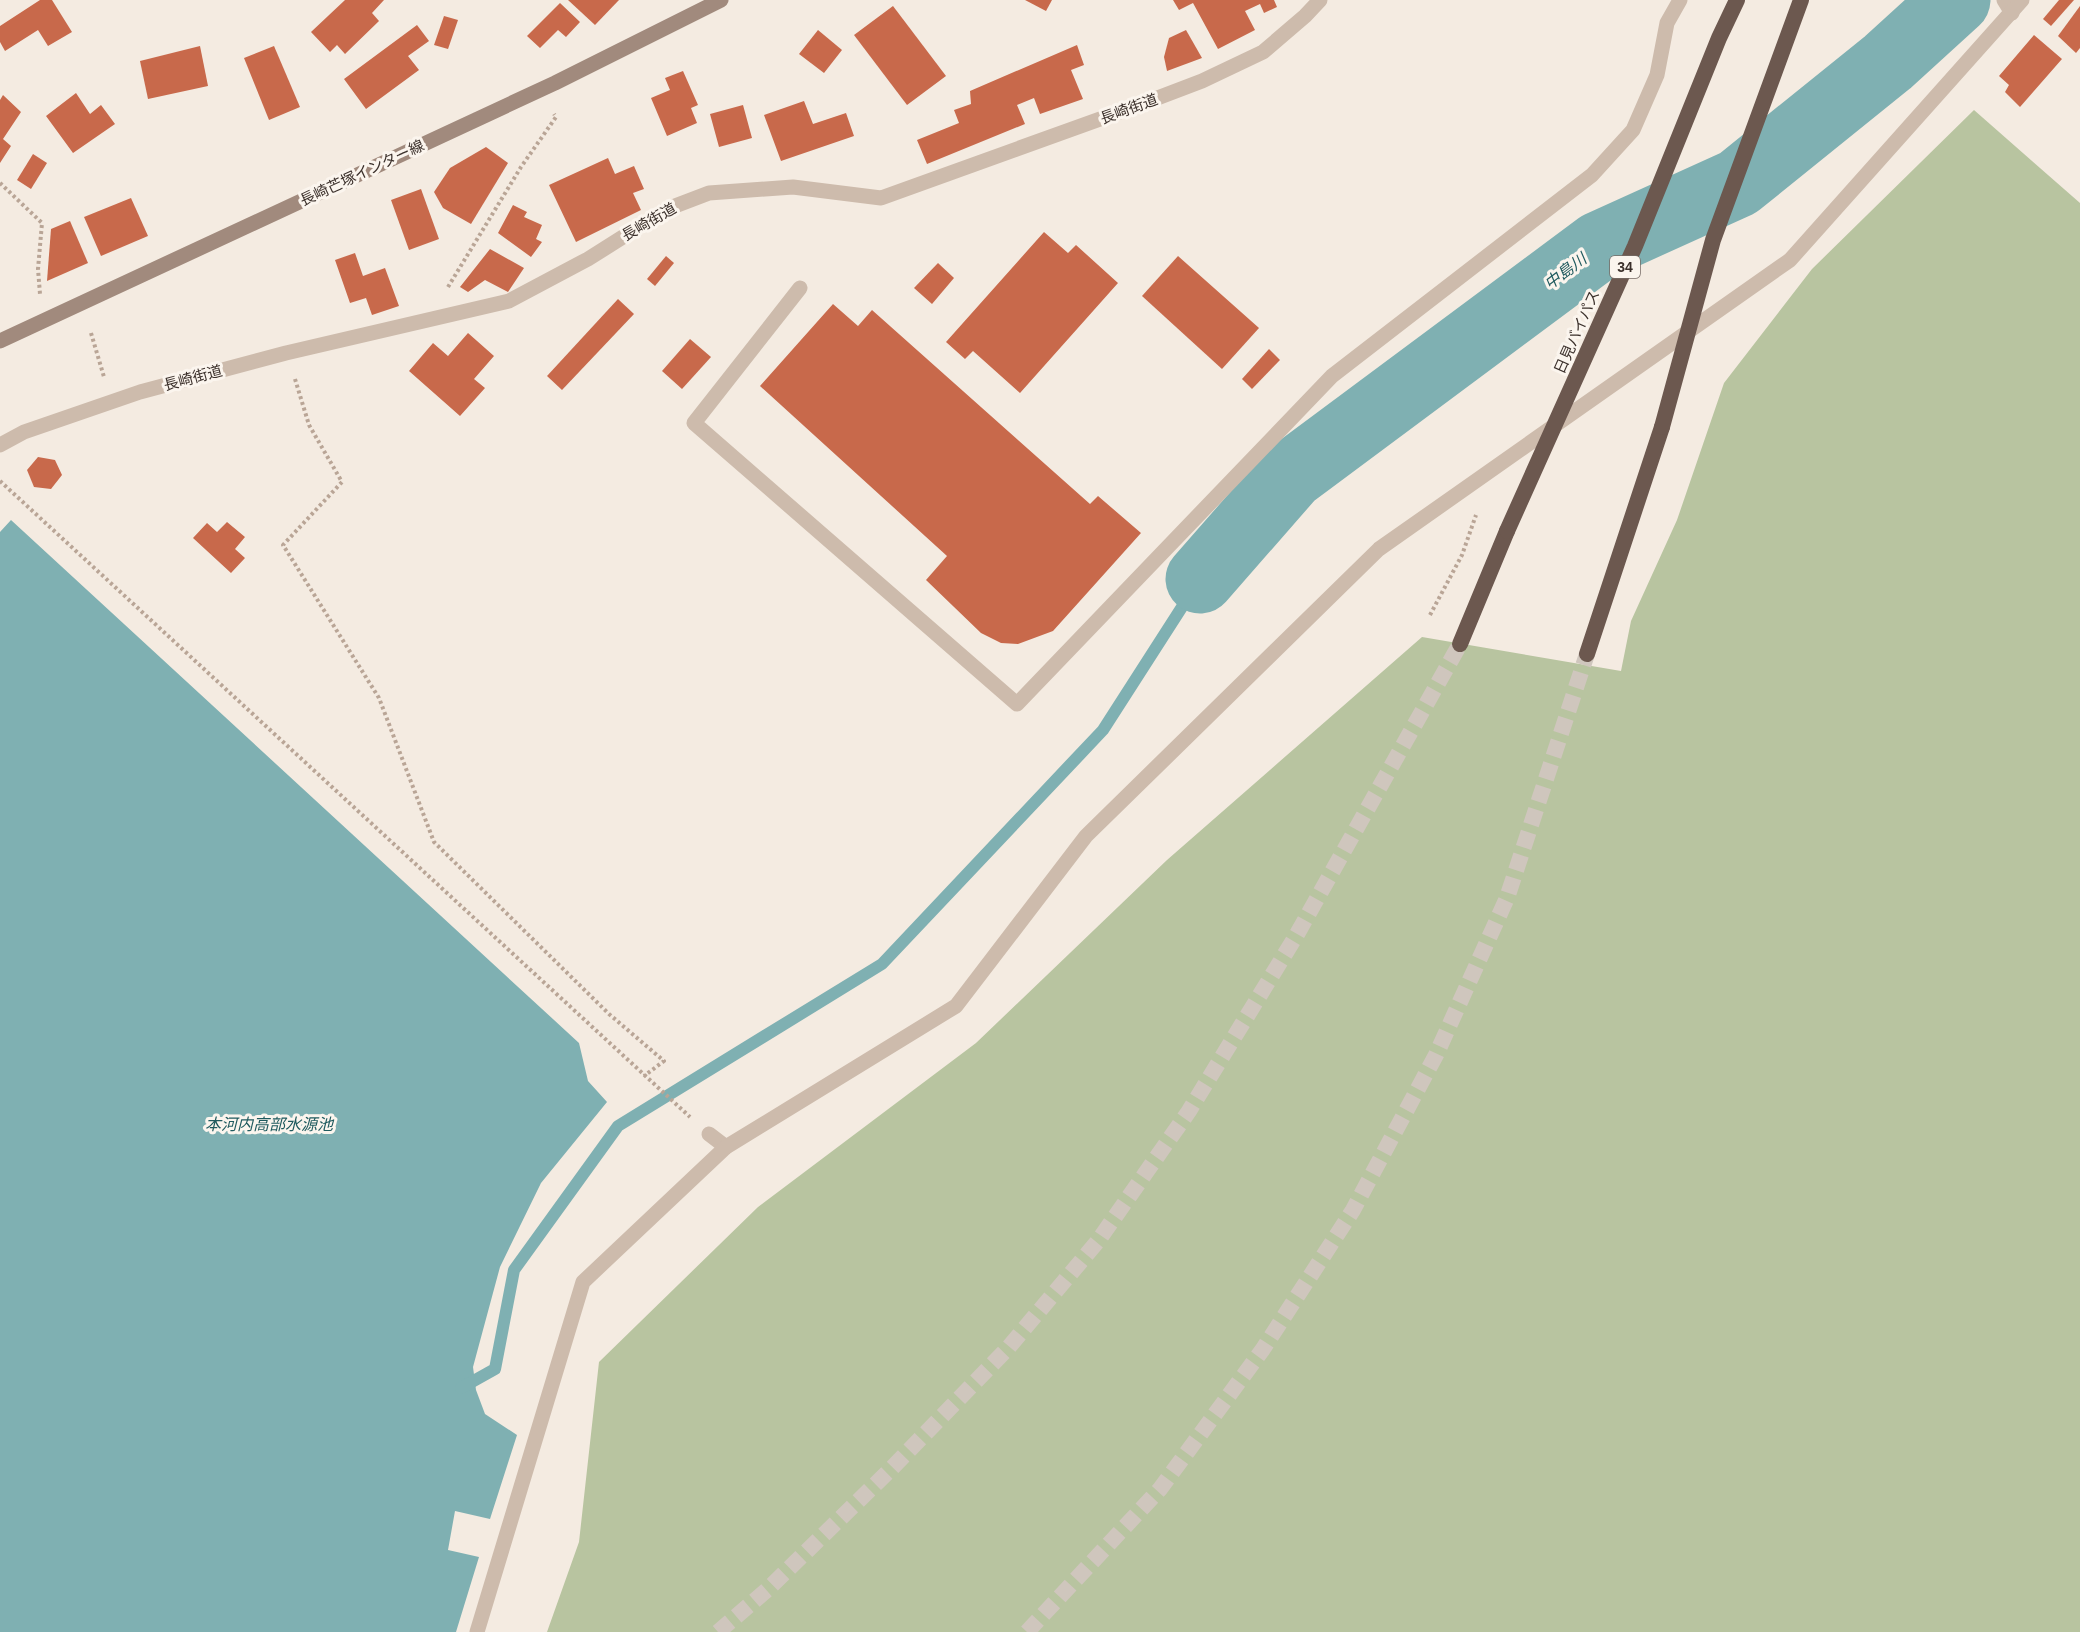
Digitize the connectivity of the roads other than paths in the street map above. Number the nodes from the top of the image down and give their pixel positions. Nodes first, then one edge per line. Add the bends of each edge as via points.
1 (720, 0) edge
2 (1320, 0) edge
3 (1680, 0) edge
4 (1737, 0) edge
5 (1801, 0) edge
6 (2022, 0) edge
7 (2008, 6) edge
8 (800, 288) dead end
9 (0, 341) edge
10 (0, 445) edge
11 (1460, 644) tunnel mouth
12 (1587, 654) tunnel mouth
13 (709, 1134) road end
14 (726, 1147) junction
15 (477, 1632) edge

1 - 9 main road, 長崎芒塚インター線 via 555,83
2 - 10 street, 長崎街道 via 1263,52 1202,81 881,198 793,187 709,193 667,209 588,259 509,301 140,392 24,432
3 - 8 street via 1667,23 1657,75 1633,130 1592,175 1332,376 1017,704 694,423
4 - 11 highway, 日見バイパス / 34, bridge via 1635,246
5 - 12 highway, bridge via 1713,240 1662,427
6 - 7 street
7 - 14 street via 1790,260 1379,549 1086,836 956,1006
13 - 14 street
14 - 15 street via 583,1282

